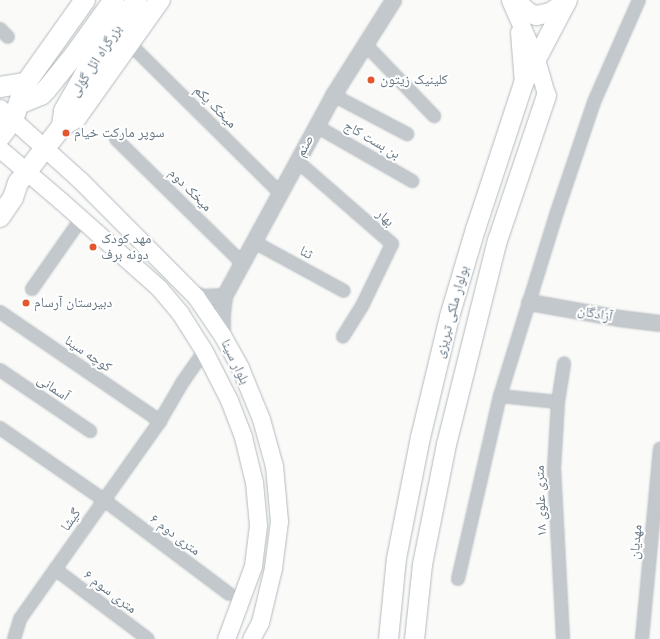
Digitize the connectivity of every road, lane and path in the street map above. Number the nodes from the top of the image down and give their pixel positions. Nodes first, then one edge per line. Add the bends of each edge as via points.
1 (85, 0) edge
2 (114, 0) edge
3 (137, 0) edge
4 (160, 0) edge
5 (393, 0) edge
6 (567, 0) edge
7 (639, 0) edge
8 (514, 4) edge
9 (129, 43) junction
10 (365, 44) junction
11 (536, 59) junction
12 (26, 83) junction
13 (523, 83) junction
14 (0, 87) edge
15 (333, 95) junction
16 (546, 95) joint
17 (11, 111) edge
18 (434, 116) dead end
19 (62, 126) junction
20 (316, 126) junction
21 (407, 134) dead end
22 (0, 138) edge
23 (116, 139) dead end
24 (45, 148) junction
25 (0, 149) edge
26 (297, 161) junction
27 (22, 177) junction
28 (412, 181) dead end
29 (280, 193) junction
30 (0, 195) edge
31 (0, 217) edge
32 (81, 219) junction
33 (254, 242) junction
34 (242, 263) junction
35 (32, 289) dead end
36 (344, 291) dead end
37 (192, 293) junction
38 (224, 296) junction
39 (529, 302) junction
40 (0, 312) edge
41 (660, 323) edge
42 (222, 335) junction
43 (343, 337) dead end
44 (204, 351) junction
45 (564, 363) dead end
46 (0, 370) edge
47 (500, 396) junction
48 (558, 402) junction
49 (160, 421) junction
50 (0, 428) edge
51 (90, 431) dead end
52 (660, 449) edge
53 (104, 500) junction
54 (55, 570) junction
55 (458, 579) dead end
56 (229, 594) dead end
57 (229, 638) edge
58 (14, 639) edge
59 (148, 639) edge
60 (251, 639) edge
61 (388, 639) edge
62 (414, 639) edge
63 (562, 639) edge
64 (642, 639) edge

1 - 12 highway
2 - 17 highway, بزرگراه ائل گؤلی via 46,90
3 - 19 highway, بزرگراه ائل گؤلی via 86,72 64,111
4 - 9 highway
5 - 10 street, صنم
6 - 8 main road via 550,12 536,15
6 - 11 main road, بولوار ملکی تبریزی
7 - 39 street via 594,102
8 - 11 main road
8 - 13 main road
9 - 19 highway via 76,118
9 - 29 street, میخک یکم
10 - 15 street, صنم
10 - 18 street
11 - 13 main road, بولوار ملکی تبریزی
11 - 16 main road
12 - 14 highway
12 - 17 highway
13 - 61 main road, بولوار ملکی تبریزی via 474,229 449,316 422,429 396,558
15 - 20 street, صنم
15 - 21 street
16 - 62 main road, بولوار ملکی تبریزی via 497,240 446,444 422,564
17 - 22 highway
17 - 24 main road, بلوار سینا
19 - 24 highway
20 - 26 street, صنم
20 - 28 street, بن بست کاج
23 - 34 street, میخک دوم
24 - 27 highway
24 - 37 main road, بلوار سینا
25 - 27 main road, بلوار سینا
26 - 29 street, صنم
26 - 43 street, بهار via 392,244 362,306
27 - 30 highway
27 - 31 highway via 13,198
27 - 32 main road, بلوار سینا
29 - 33 street, صنم
32 - 35 street
32 - 44 main road, بلوار سینا via 159,288 180,313
33 - 34 street, صنم
33 - 36 street, ثنا
34 - 38 street, صنم
37 - 38 street via 203,297
37 - 42 main road, بلوار سینا
38 - 42 street
39 - 41 street, آزادگان
39 - 47 street
40 - 49 street, کوچه سینا
42 - 60 main road, بلوار سینا via 240,368 261,419 274,466 279,522 274,560 260,622
44 - 49 street, گیشا
44 - 57 main road, بلوار سینا via 229,400 243,437 254,482 258,526 253,566
45 - 48 street, ۱۸ متری علوی
46 - 51 street, آسمانی
47 - 48 street
47 - 55 street
48 - 63 street, ۱۸ متری علوی via 554,469
49 - 53 street, گیشا
50 - 53 street, ۶ متری دوم
52 - 64 street, مهدیان
53 - 54 street, گیشا
53 - 56 street, ۶ متری دوم
54 - 58 street, گیشا via 20,619
54 - 59 street, ۶ متری سوم

